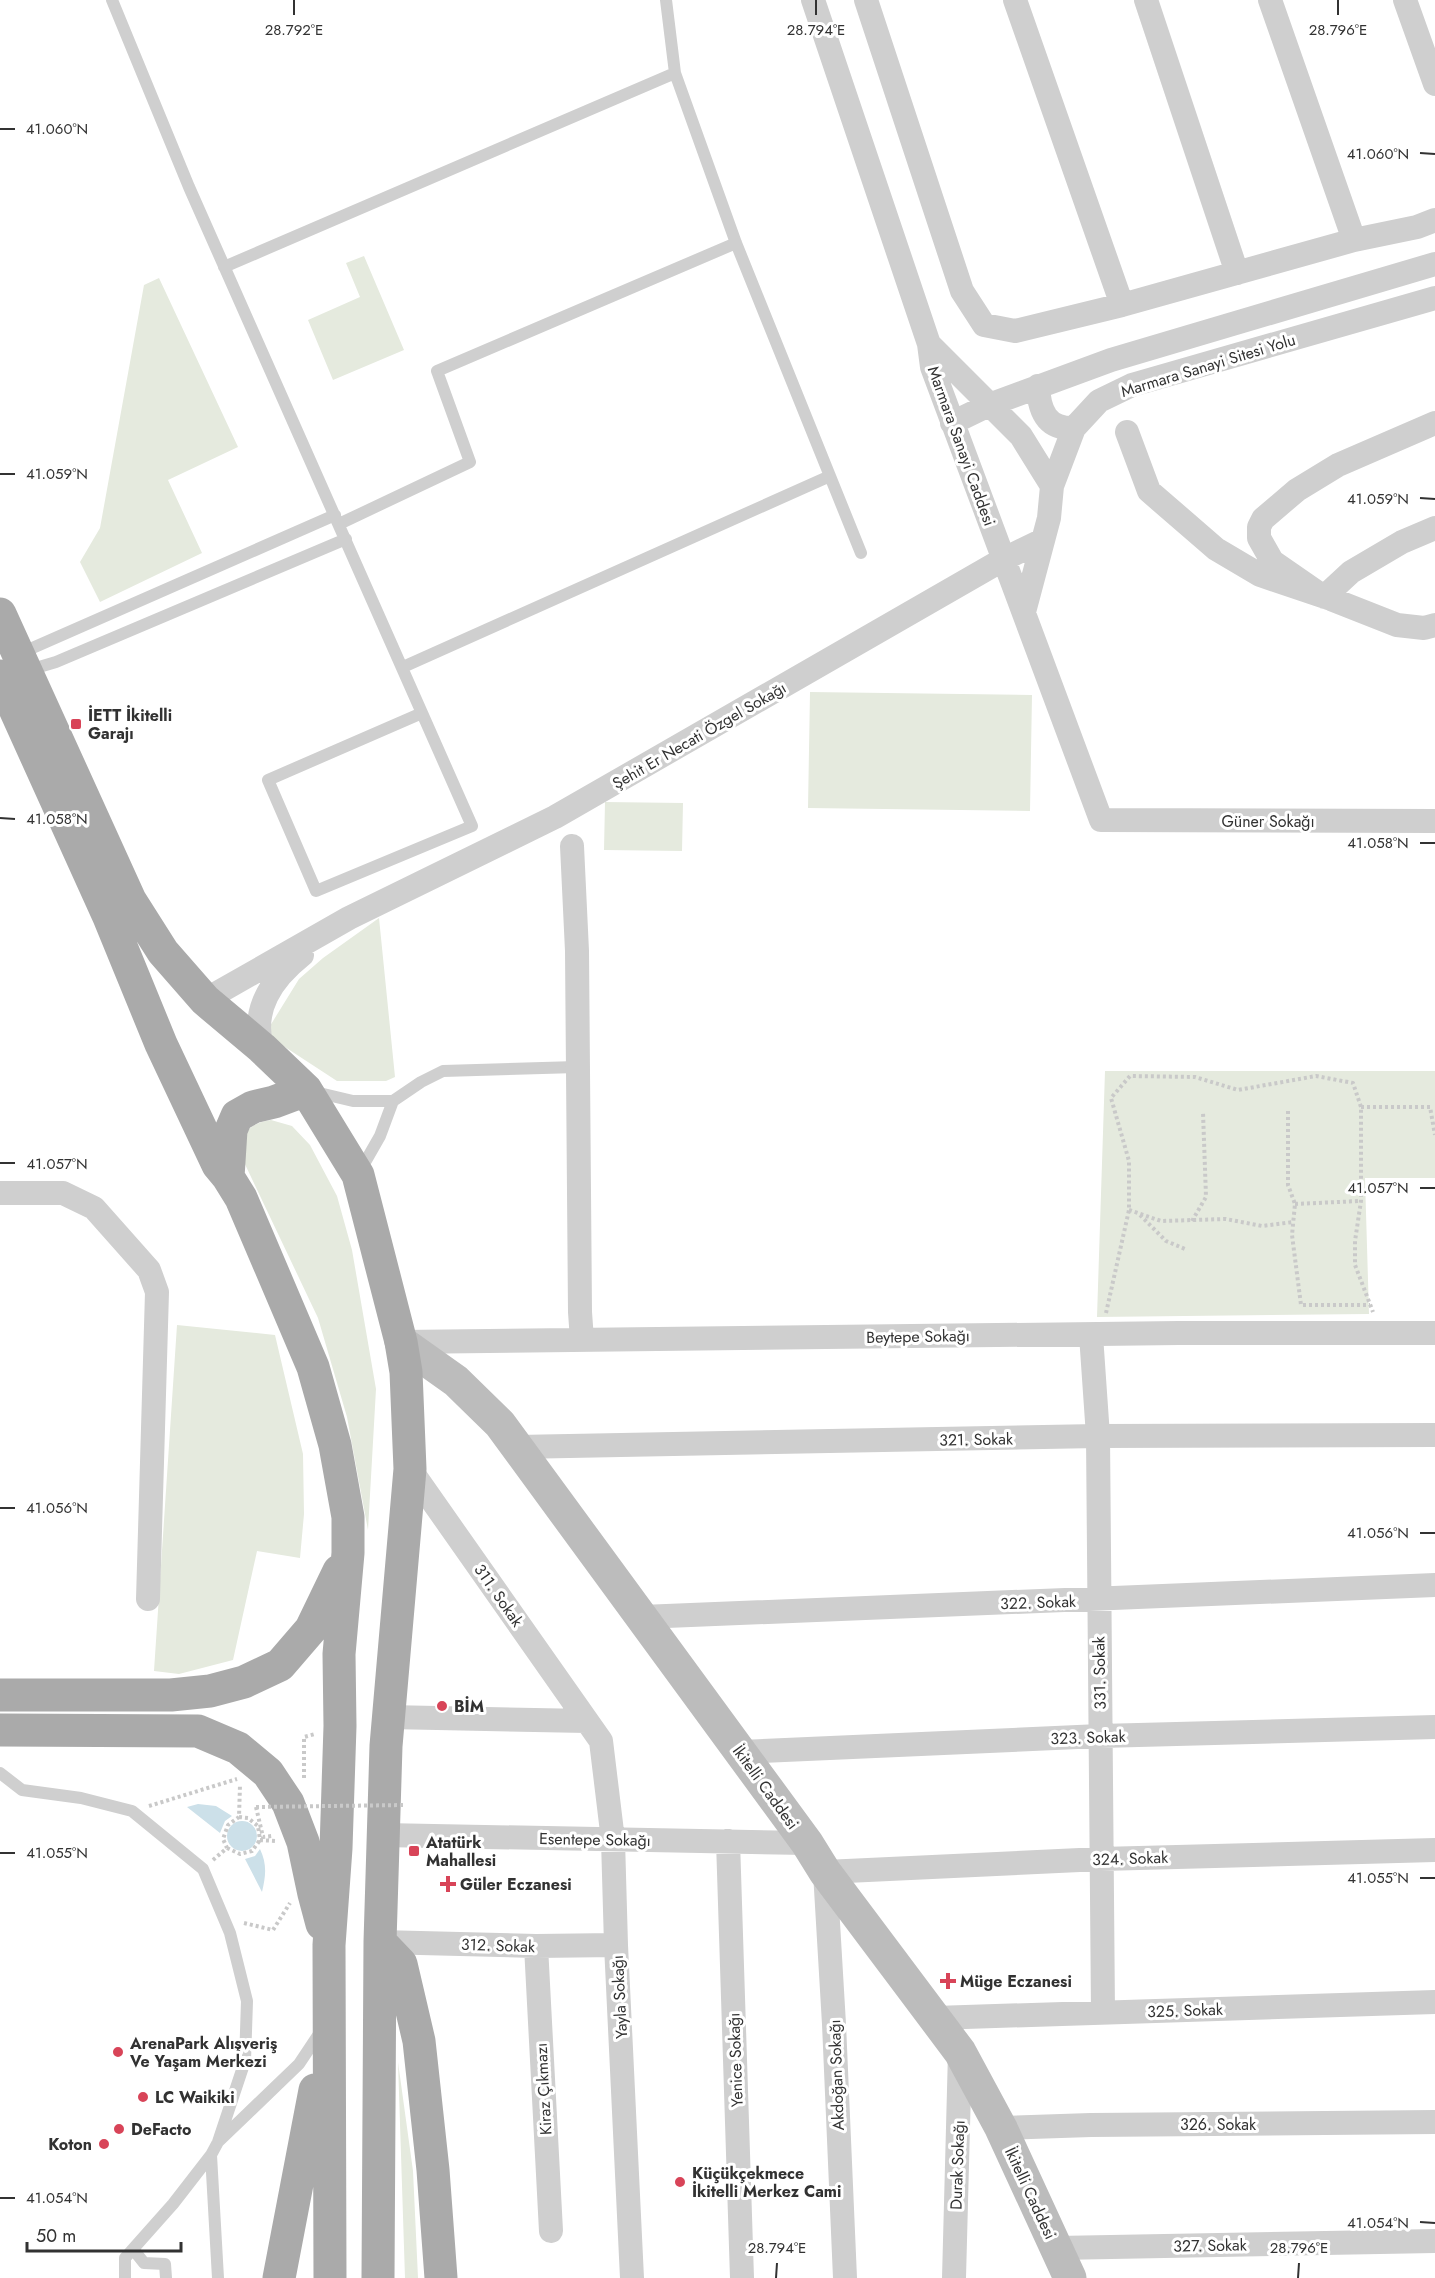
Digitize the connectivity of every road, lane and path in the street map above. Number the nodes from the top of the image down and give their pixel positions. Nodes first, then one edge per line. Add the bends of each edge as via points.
1 (112, 0) edge
2 (666, 0) edge
3 (813, 0) edge
4 (866, 0) edge
5 (1015, 0) edge
6 (1146, 0) edge
7 (1270, 0) edge
8 (1405, 0) edge
9 (675, 73) junction
10 (1435, 84) edge
11 (1435, 220) edge
12 (1354, 240) junction
13 (736, 243) junction
14 (224, 267) junction
15 (1434, 268) edge
16 (1237, 273) junction
17 (1435, 298) edge
18 (1122, 306) junction
19 (929, 344) junction
20 (1038, 386) junction
21 (989, 405) junction
22 (952, 423) junction
23 (1435, 423) edge
24 (1074, 428) junction
25 (1127, 432) dead end
26 (830, 476) junction
27 (1052, 486) junction
28 (337, 519) junction
29 (1435, 528) edge
30 (346, 538) junction
31 (1043, 540) junction
32 (861, 553) dead end
33 (1004, 559) junction
34 (1324, 597) junction
35 (1024, 612) junction
36 (0, 614) edge
37 (1435, 625) edge
38 (403, 667) junction
39 (9, 668) edge
40 (422, 713) junction
41 (1101, 820) joint
42 (1435, 821) edge
43 (572, 846) dead end
44 (349, 918) junction
45 (205, 1000) junction
46 (262, 1048) junction
47 (577, 1067) junction
48 (306, 1090) junction
49 (393, 1101) junction
50 (1361, 1107) junction
51 (1203, 1112) dead end
52 (1288, 1112) dead end
53 (1435, 1135) edge
54 (358, 1175) junction
55 (228, 1177) junction
56 (0, 1193) edge
57 (1360, 1201) junction
58 (1295, 1204) junction
59 (1129, 1210) junction
60 (1137, 1212) junction
61 (1192, 1221) junction
62 (1293, 1222) junction
63 (1185, 1249) dead end
64 (1370, 1305) junction
65 (1382, 1333) junction
66 (1435, 1333) edge
67 (1096, 1334) junction
68 (582, 1340) junction
69 (401, 1342) junction
70 (1435, 1435) edge
71 (1098, 1436) junction
72 (517, 1447) junction
73 (410, 1469) junction
74 (348, 1553) junction
75 (1435, 1585) edge
76 (148, 1599) dead end
77 (1098, 1599) junction
78 (642, 1617) junction
79 (0, 1695) edge
80 (388, 1717) junction
81 (587, 1721) junction
82 (1435, 1727) edge
83 (0, 1730) edge
84 (1100, 1736) junction
85 (304, 1737) dead end
86 (741, 1752) junction
87 (0, 1773) edge
88 (304, 1783) dead end
89 (305, 1795) dead end
90 (405, 1805) dead end
91 (305, 1806) junction
92 (132, 1811) junction
93 (239, 1817) junction
94 (383, 1835) junction
95 (273, 1836) dead end
96 (260, 1840) junction
97 (613, 1840) junction
98 (728, 1841) junction
99 (278, 1842) dead end
100 (807, 1843) junction
101 (227, 1848) junction
102 (1435, 1850) edge
103 (1101, 1859) junction
104 (203, 1869) junction
105 (825, 1872) junction
106 (292, 1900) dead end
107 (223, 1918) junction
108 (380, 1941) junction
109 (616, 1945) junction
110 (329, 1946) junction
111 (536, 1946) junction
112 (1435, 2002) edge
113 (1103, 2012) junction
114 (935, 2018) junction
115 (329, 2021) junction
116 (960, 2052) junction
117 (1435, 2122) edge
118 (1001, 2128) junction
119 (218, 2142) junction
120 (211, 2155) junction
121 (551, 2231) dead end
122 (1435, 2241) edge
123 (1057, 2248) junction
124 (133, 2249) junction
125 (125, 2278) edge
126 (166, 2278) edge
127 (218, 2278) edge
128 (279, 2278) edge
129 (330, 2278) edge
130 (378, 2278) edge
131 (441, 2278) edge
132 (632, 2278) edge
133 (742, 2278) edge
134 (844, 2278) edge
135 (954, 2278) edge
136 (1070, 2278) edge

1 - 14 lane
2 - 9 lane
3 - 19 street, Marmara Sanayi Caddesi
4 - 18 street via 962,291 984,325 1015,331
5 - 18 street
6 - 16 street
7 - 12 street
8 - 10 street
9 - 13 lane
9 - 14 lane
11 - 12 street
12 - 16 street
13 - 26 lane
13 - 28 lane via 437,372 470,462
14 - 28 lane
15 - 20 street, Marmara Sanayi Sitesi Yolu via 1111,360
16 - 18 street
17 - 24 street, Marmara Sanayi Sitesi Yolu via 1132,385 1099,401
19 - 21 street
19 - 22 street, Marmara Sanayi Caddesi via 932,367
20 - 21 street, Marmara Sanayi Sitesi Yolu
20 - 24 street via 1042,410 1051,423
21 - 22 street, Marmara Sanayi Sitesi Yolu
21 - 27 street via 1021,436
22 - 33 street, Marmara Sanayi Caddesi
23 - 34 street via 1338,465 1298,490 1263,519 1259,538 1272,561
24 - 27 street, Marmara Sanayi Sitesi Yolu
25 - 34 street via 1149,492 1216,549 1260,575
26 - 32 lane
26 - 38 lane
27 - 31 street, Marmara Sanayi Sitesi Yolu
28 - 30 lane
28 - 39 lane
29 - 34 street via 1351,572
30 - 38 lane
30 - 39 lane via 56,662
31 - 33 street, Şehit Er Necati Özgel Sokağı
31 - 35 street, Marmara Sanayi Sitesi Yolu
33 - 35 street, Marmara Sanayi Caddesi
33 - 44 street, Şehit Er Necati Özgel Sokağı via 555,817
34 - 37 street via 1397,625
35 - 41 street, Marmara Sanayi Caddesi
36 - 39 main road
38 - 40 lane
39 - 45 main road via 130,900 163,952
39 - 55 main road via 161,1044 218,1165
40 - 40 lane via 268,780 316,891 472,826
41 - 42 street, Güner Sokağı
43 - 47 street
44 - 45 street
44 - 46 street via 299,957 267,993 259,1013
45 - 46 main road
46 - 48 main road
47 - 49 lane via 443,1071
47 - 68 street
48 - 49 lane via 353,1101
48 - 54 main road
48 - 55 main road via 237,1116 231,1130
49 - 54 lane via 380,1136
50 - 53 path via 1430,1107
50 - 57 path
50 - 59 path via 1353,1083 1316,1076 1238,1090 1195,1077 1130,1076 1112,1098 1129,1161
51 - 61 path via 1206,1197
52 - 58 path via 1288,1185
54 - 69 main road
55 - 74 main road via 241,1198 313,1367 335,1445 348,1517
56 - 76 street via 63,1193 94,1208 149,1270 157,1292
57 - 58 path
57 - 64 path via 1355,1265
58 - 62 path
59 - 60 path
59 - 67 path
60 - 61 path via 1161,1221
60 - 63 path via 1166,1241
61 - 62 path via 1226,1219 1262,1226
62 - 64 path via 1301,1305
64 - 65 path
65 - 66 street, Beytepe Sokağı
65 - 67 street, Beytepe Sokağı
67 - 68 street, Beytepe Sokağı
67 - 71 street, 331. Sokak
68 - 69 street, Beytepe Sokağı
69 - 72 street, İkitelli Caddesi via 456,1382 500,1424
69 - 73 main road
70 - 71 street, 321. Sokak
71 - 72 street, 321. Sokak
71 - 77 street, 331. Sokak
72 - 78 street, İkitelli Caddesi
73 - 80 main road
73 - 81 street, 311. Sokak
74 - 79 main road via 311,1629 280,1665 244,1682 171,1695
74 - 110 main road via 339,1654 337,1837
75 - 77 street, 322. Sokak
77 - 78 street, 322. Sokak
77 - 84 street, 331. Sokak
78 - 86 street, İkitelli Caddesi
80 - 81 street
80 - 94 main road
81 - 97 street, Yayla Sokağı via 601,1741
82 - 84 street, 323. Sokak
83 - 110 main road via 198,1731 238,1748 268,1773 288,1803 303,1842
84 - 86 street, 323. Sokak
84 - 103 street, 331. Sokak
85 - 88 path
86 - 100 street, İkitelli Caddesi
87 - 92 lane via 22,1790 81,1798
89 - 91 path
90 - 91 path, bridge
91 - 95 path, bridge via 256,1807 263,1837
92 - 93 path via 241,1778
92 - 104 lane
93 - 96 path via 258,1826
93 - 101 path via 228,1825 223,1839
94 - 97 street, Esentepe Sokağı
94 - 108 main road
96 - 99 path
96 - 101 path via 252,1851 240,1854
97 - 98 street, Esentepe Sokağı
97 - 109 street, Yayla Sokağı
98 - 100 street, Esentepe Sokağı
98 - 133 street, Yenice Sokağı
100 - 105 street, İkitelli Caddesi
101 - 104 path
102 - 103 street, 324. Sokak
103 - 105 street, 324. Sokak
103 - 113 street, 331. Sokak
104 - 107 lane
105 - 114 street, İkitelli Caddesi
105 - 134 street, Akdoğan Sokağı
106 - 107 path via 273,1930
107 - 119 lane via 247,2001 244,2061
108 - 111 street, 312. Sokak
108 - 130 main road
108 - 131 main road via 401,1964 419,2041
109 - 111 street, 312. Sokak
109 - 132 street, Yayla Sokağı
110 - 115 main road
111 - 121 street, Kiraz Çıkmazı
112 - 113 street, 325. Sokak
113 - 114 street, 325. Sokak
114 - 116 street, İkitelli Caddesi
115 - 119 lane via 299,2064
115 - 128 main road
115 - 129 main road
116 - 118 street, İkitelli Caddesi
116 - 135 street, Durak Sokağı
117 - 118 street, 326. Sokak
118 - 123 street, İkitelli Caddesi
119 - 120 lane
120 - 124 lane
120 - 127 lane
122 - 123 street, 327. Sokak
123 - 136 street, İkitelli Caddesi
124 - 125 lane via 125,2258
124 - 126 lane via 144,2263 165,2264

